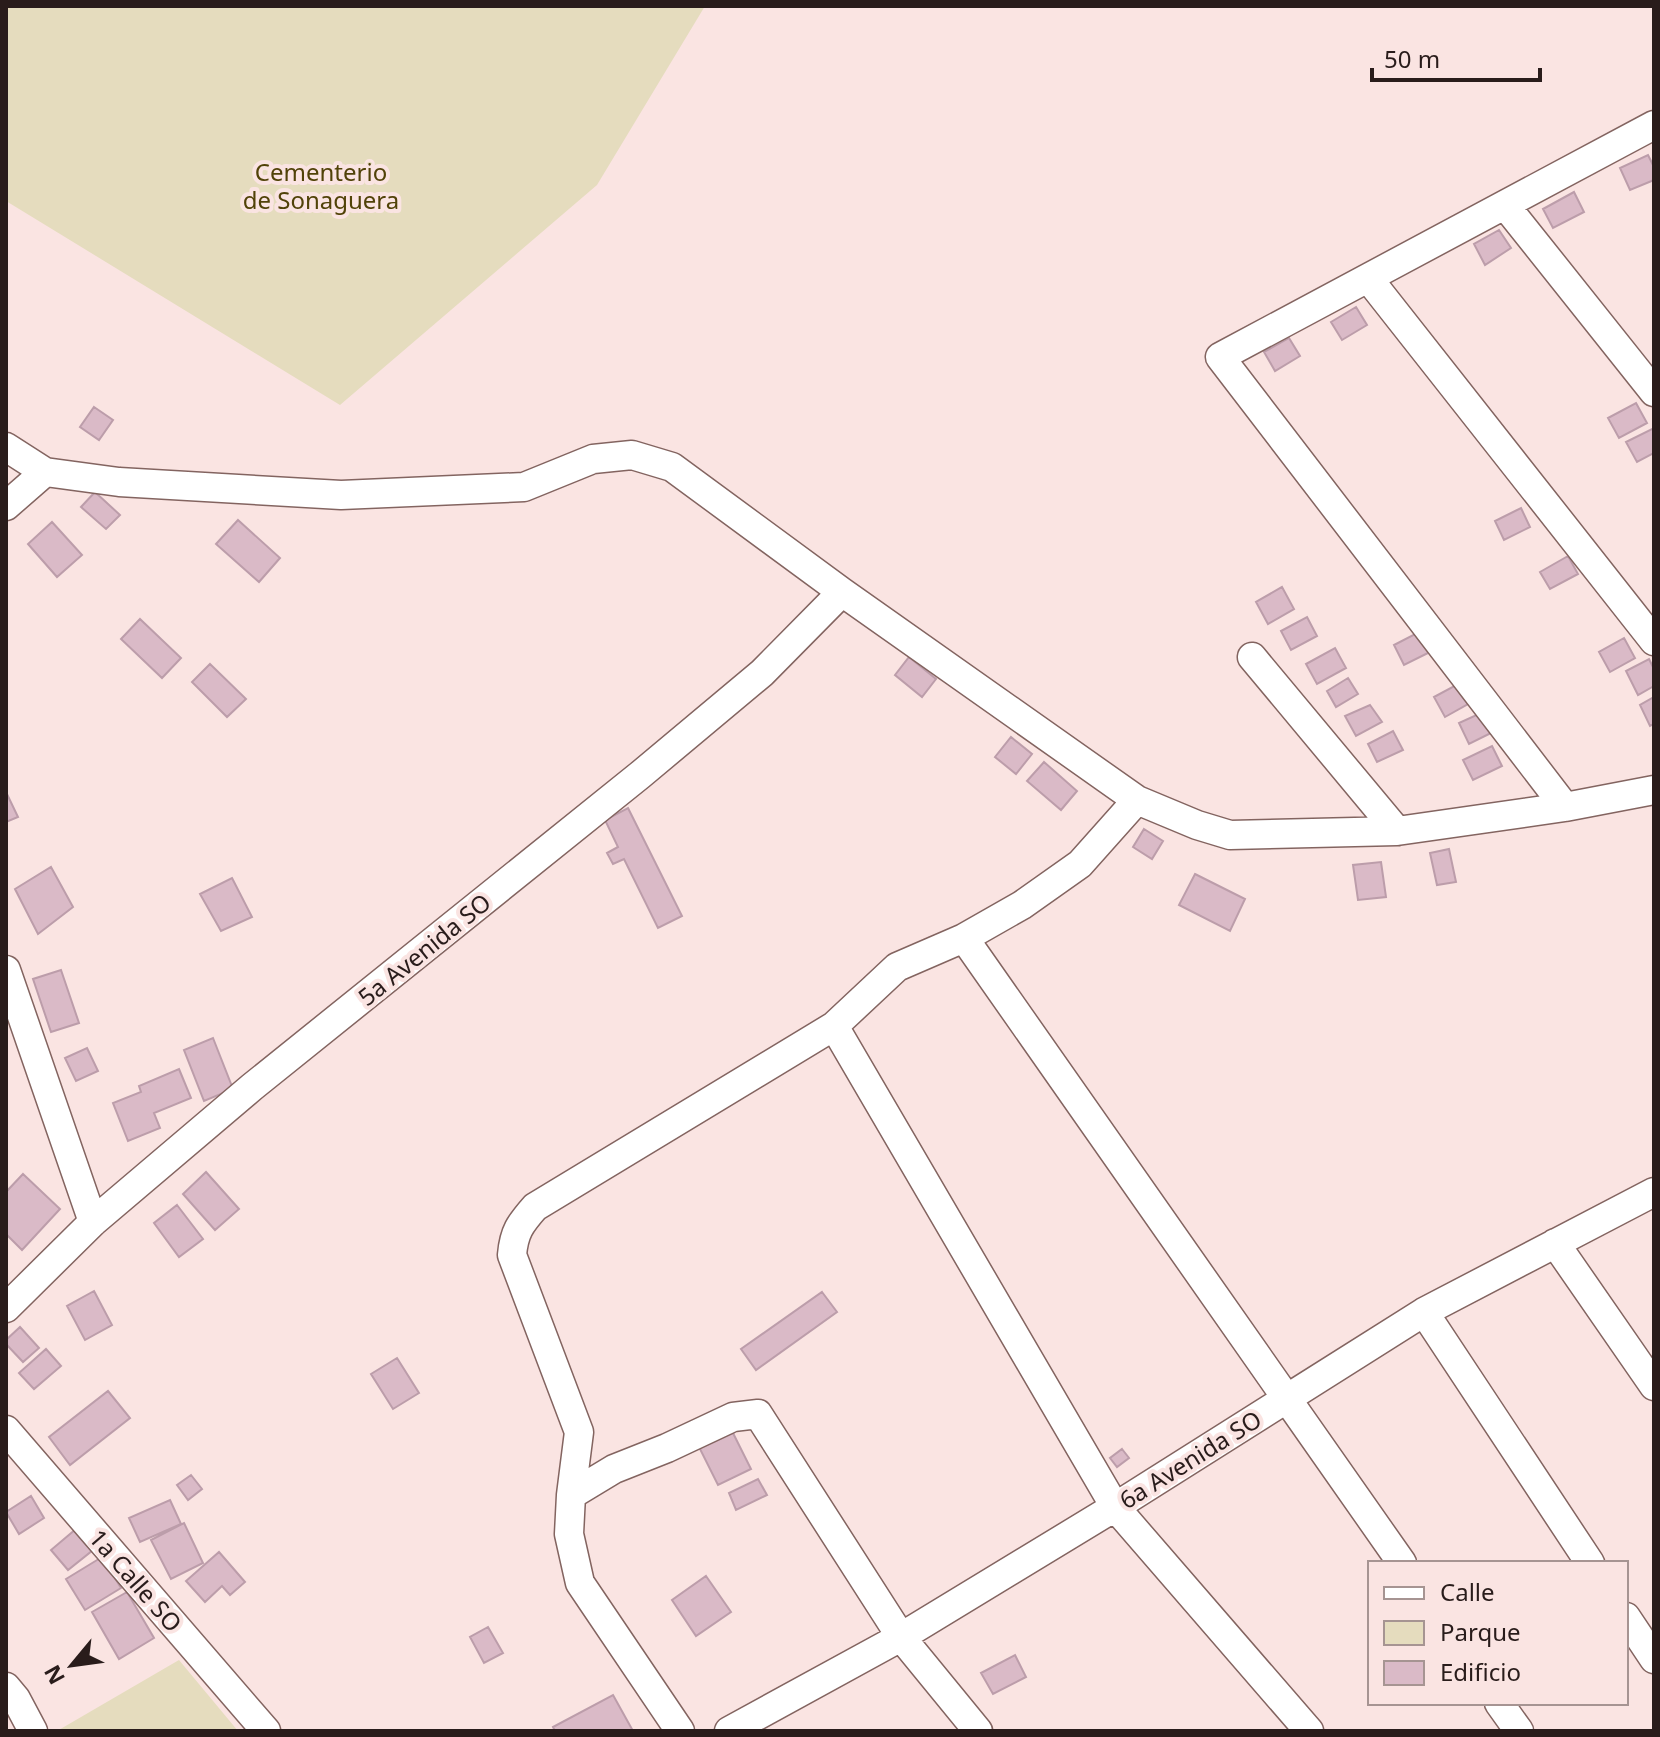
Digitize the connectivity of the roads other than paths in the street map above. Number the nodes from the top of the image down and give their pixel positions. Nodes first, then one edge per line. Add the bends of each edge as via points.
1 (1654, 126) edge
2 (1505, 205) junction
3 (1368, 278) junction
4 (1654, 392) edge
5 (6, 447) edge
6 (45, 472) junction
7 (6, 506) edge
8 (842, 592) junction
9 (1654, 641) edge
10 (1252, 657) dead end
11 (1654, 790) edge
12 (1137, 800) junction
13 (1565, 807) junction
14 (1397, 831) junction
15 (964, 938) junction
16 (6, 970) edge
17 (834, 1026) junction
18 (1654, 1192) edge
19 (93, 1222) junction
20 (1555, 1243) junction
21 (6, 1308) edge
22 (1424, 1312) junction
23 (1654, 1386) edge
24 (1288, 1398) junction
25 (6, 1430) edge
26 (571, 1495) junction
27 (1115, 1507) junction
28 (1401, 1561) edge
29 (1589, 1561) edge
30 (1628, 1620) edge
31 (901, 1637) junction
32 (1654, 1659) edge
33 (6, 1687) edge
34 (1500, 1705) edge
35 (33, 1731) edge
36 (266, 1731) edge
37 (680, 1731) edge
38 (729, 1731) edge
39 (978, 1731) edge
40 (1309, 1731) edge
41 (1519, 1731) edge

1 - 2 street
2 - 3 street
2 - 4 street
3 - 9 street
3 - 13 street via 1220,357
5 - 6 street
6 - 7 street
6 - 8 street via 119,482 341,495 524,487 593,459 632,455 672,467
8 - 12 street
8 - 19 street, 5a Avenida SO via 762,673
10 - 14 street
11 - 13 street
12 - 14 street via 1230,835
12 - 15 street via 1080,864
13 - 14 street
15 - 17 street via 897,967
15 - 24 street
16 - 19 street
17 - 26 street via 535,1207 521,1222 512,1255 579,1432
17 - 27 street
18 - 20 street, 6a Avenida SO
19 - 21 street, 5a Avenida SO
20 - 22 street, 6a Avenida SO
20 - 23 street
22 - 24 street, 6a Avenida SO
22 - 29 street
24 - 27 street, 6a Avenida SO
24 - 28 street
25 - 36 street, 1a Calle SO
26 - 31 street via 614,1469 733,1417 758,1414
26 - 37 street via 569,1534 580,1583
27 - 31 street, 6a Avenida SO
27 - 40 street
30 - 32 street
31 - 38 street, 6a Avenida SO
31 - 39 street
33 - 35 street
34 - 41 street

